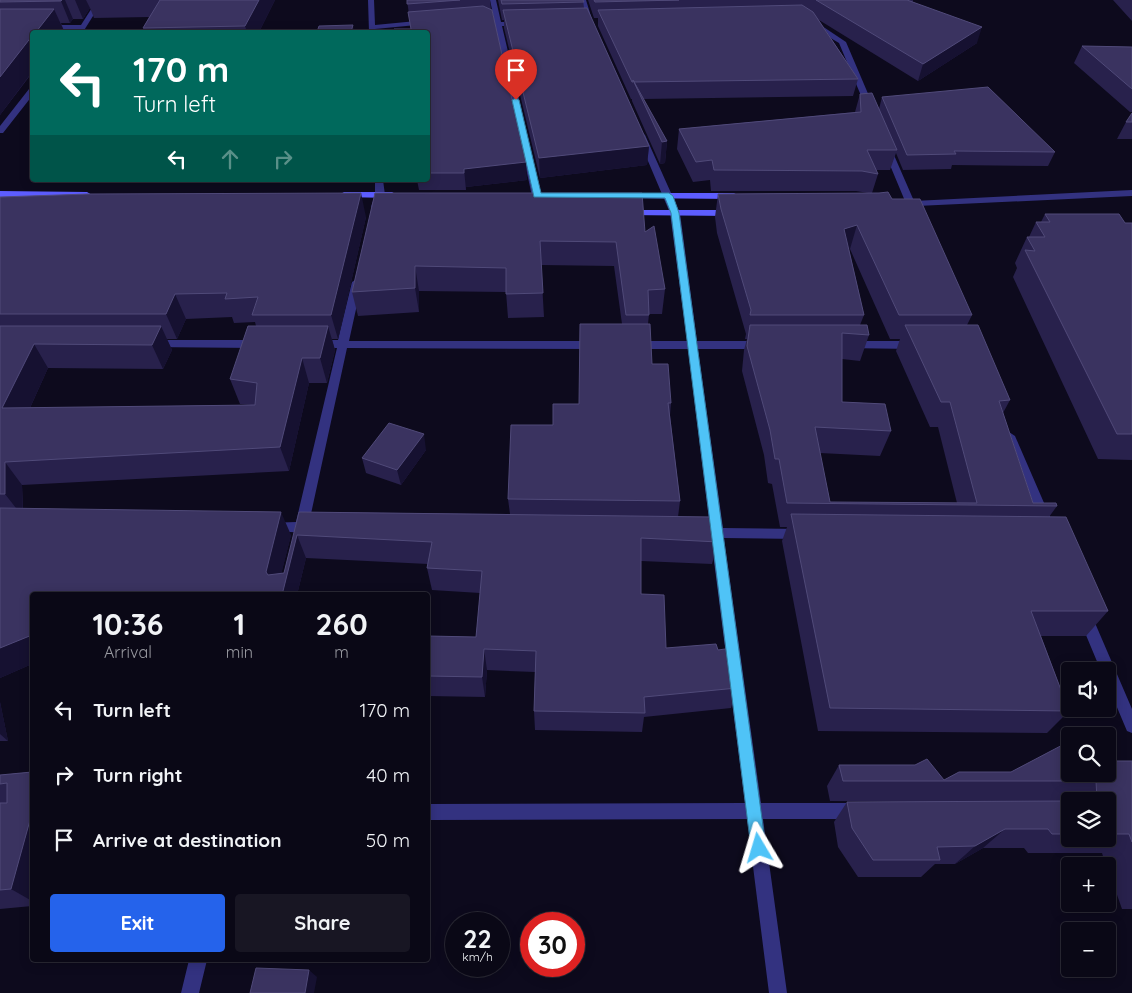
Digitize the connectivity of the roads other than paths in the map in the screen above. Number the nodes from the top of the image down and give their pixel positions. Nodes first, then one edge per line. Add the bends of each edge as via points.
1 (100, 0) edge
2 (371, 0) edge
3 (493, 0) edge
4 (584, 0) edge
5 (466, 19) edge
6 (438, 21) edge
7 (809, 22) edge
8 (499, 24) junction
9 (526, 24) edge
10 (592, 25) edge
11 (37, 27) edge
12 (82, 30) edge
13 (372, 30) edge
14 (30, 94) edge
15 (873, 114) edge
16 (636, 123) edge
17 (0, 131) edge
18 (884, 141) edge
19 (379, 182) edge
20 (1132, 193) edge
21 (0, 194) edge
22 (100, 195) edge
23 (330, 195) edge
24 (380, 195) junction
25 (399, 195) edge
26 (622, 196) edge
27 (669, 196) junction
28 (748, 196) edge
29 (905, 204) junction
30 (541, 213) edge
31 (617, 213) edge
32 (675, 213) junction
33 (744, 213) edge
34 (373, 215) edge
35 (919, 222) edge
36 (360, 269) edge
37 (137, 344) edge
38 (265, 344) edge
39 (304, 344) edge
40 (343, 344) junction
41 (602, 345) edge
42 (622, 345) edge
43 (692, 345) junction
44 (772, 345) edge
45 (842, 345) edge
46 (921, 345) edge
47 (1006, 427) edge
48 (262, 527) edge
49 (321, 528) edge
50 (1048, 528) edge
51 (300, 533) junction
52 (687, 533) edge
53 (717, 533) junction
54 (816, 534) edge
55 (1079, 600) edge
56 (1132, 726) edge
57 (430, 812) edge
58 (754, 812) junction
59 (872, 812) edge
60 (198, 962) edge
61 (190, 993) edge
62 (778, 993) edge

1 - 12 street
2 - 13 street
3 - 8 street
4 - 10 street
5 - 8 street via 485,18
6 - 13 street
7 - 15 street via 842,42
8 - 9 street
8 - 30 street
11 - 12 street
14 - 17 street
16 - 27 street
18 - 29 street
19 - 24 street
20 - 29 street
21 - 22 main road
23 - 24 main road
24 - 25 main road
24 - 34 street
26 - 27 main road
27 - 28 main road
27 - 32 street
29 - 35 street
31 - 32 main road
32 - 33 main road
32 - 43 street
36 - 40 street
37 - 38 street
39 - 40 street
40 - 41 street
40 - 51 street
42 - 43 street
43 - 44 street
43 - 53 street
45 - 46 street
47 - 50 street
48 - 51 street
49 - 51 street
52 - 53 street
53 - 54 street
53 - 58 street
55 - 56 street
57 - 58 street
58 - 59 street
58 - 62 street
60 - 61 street

